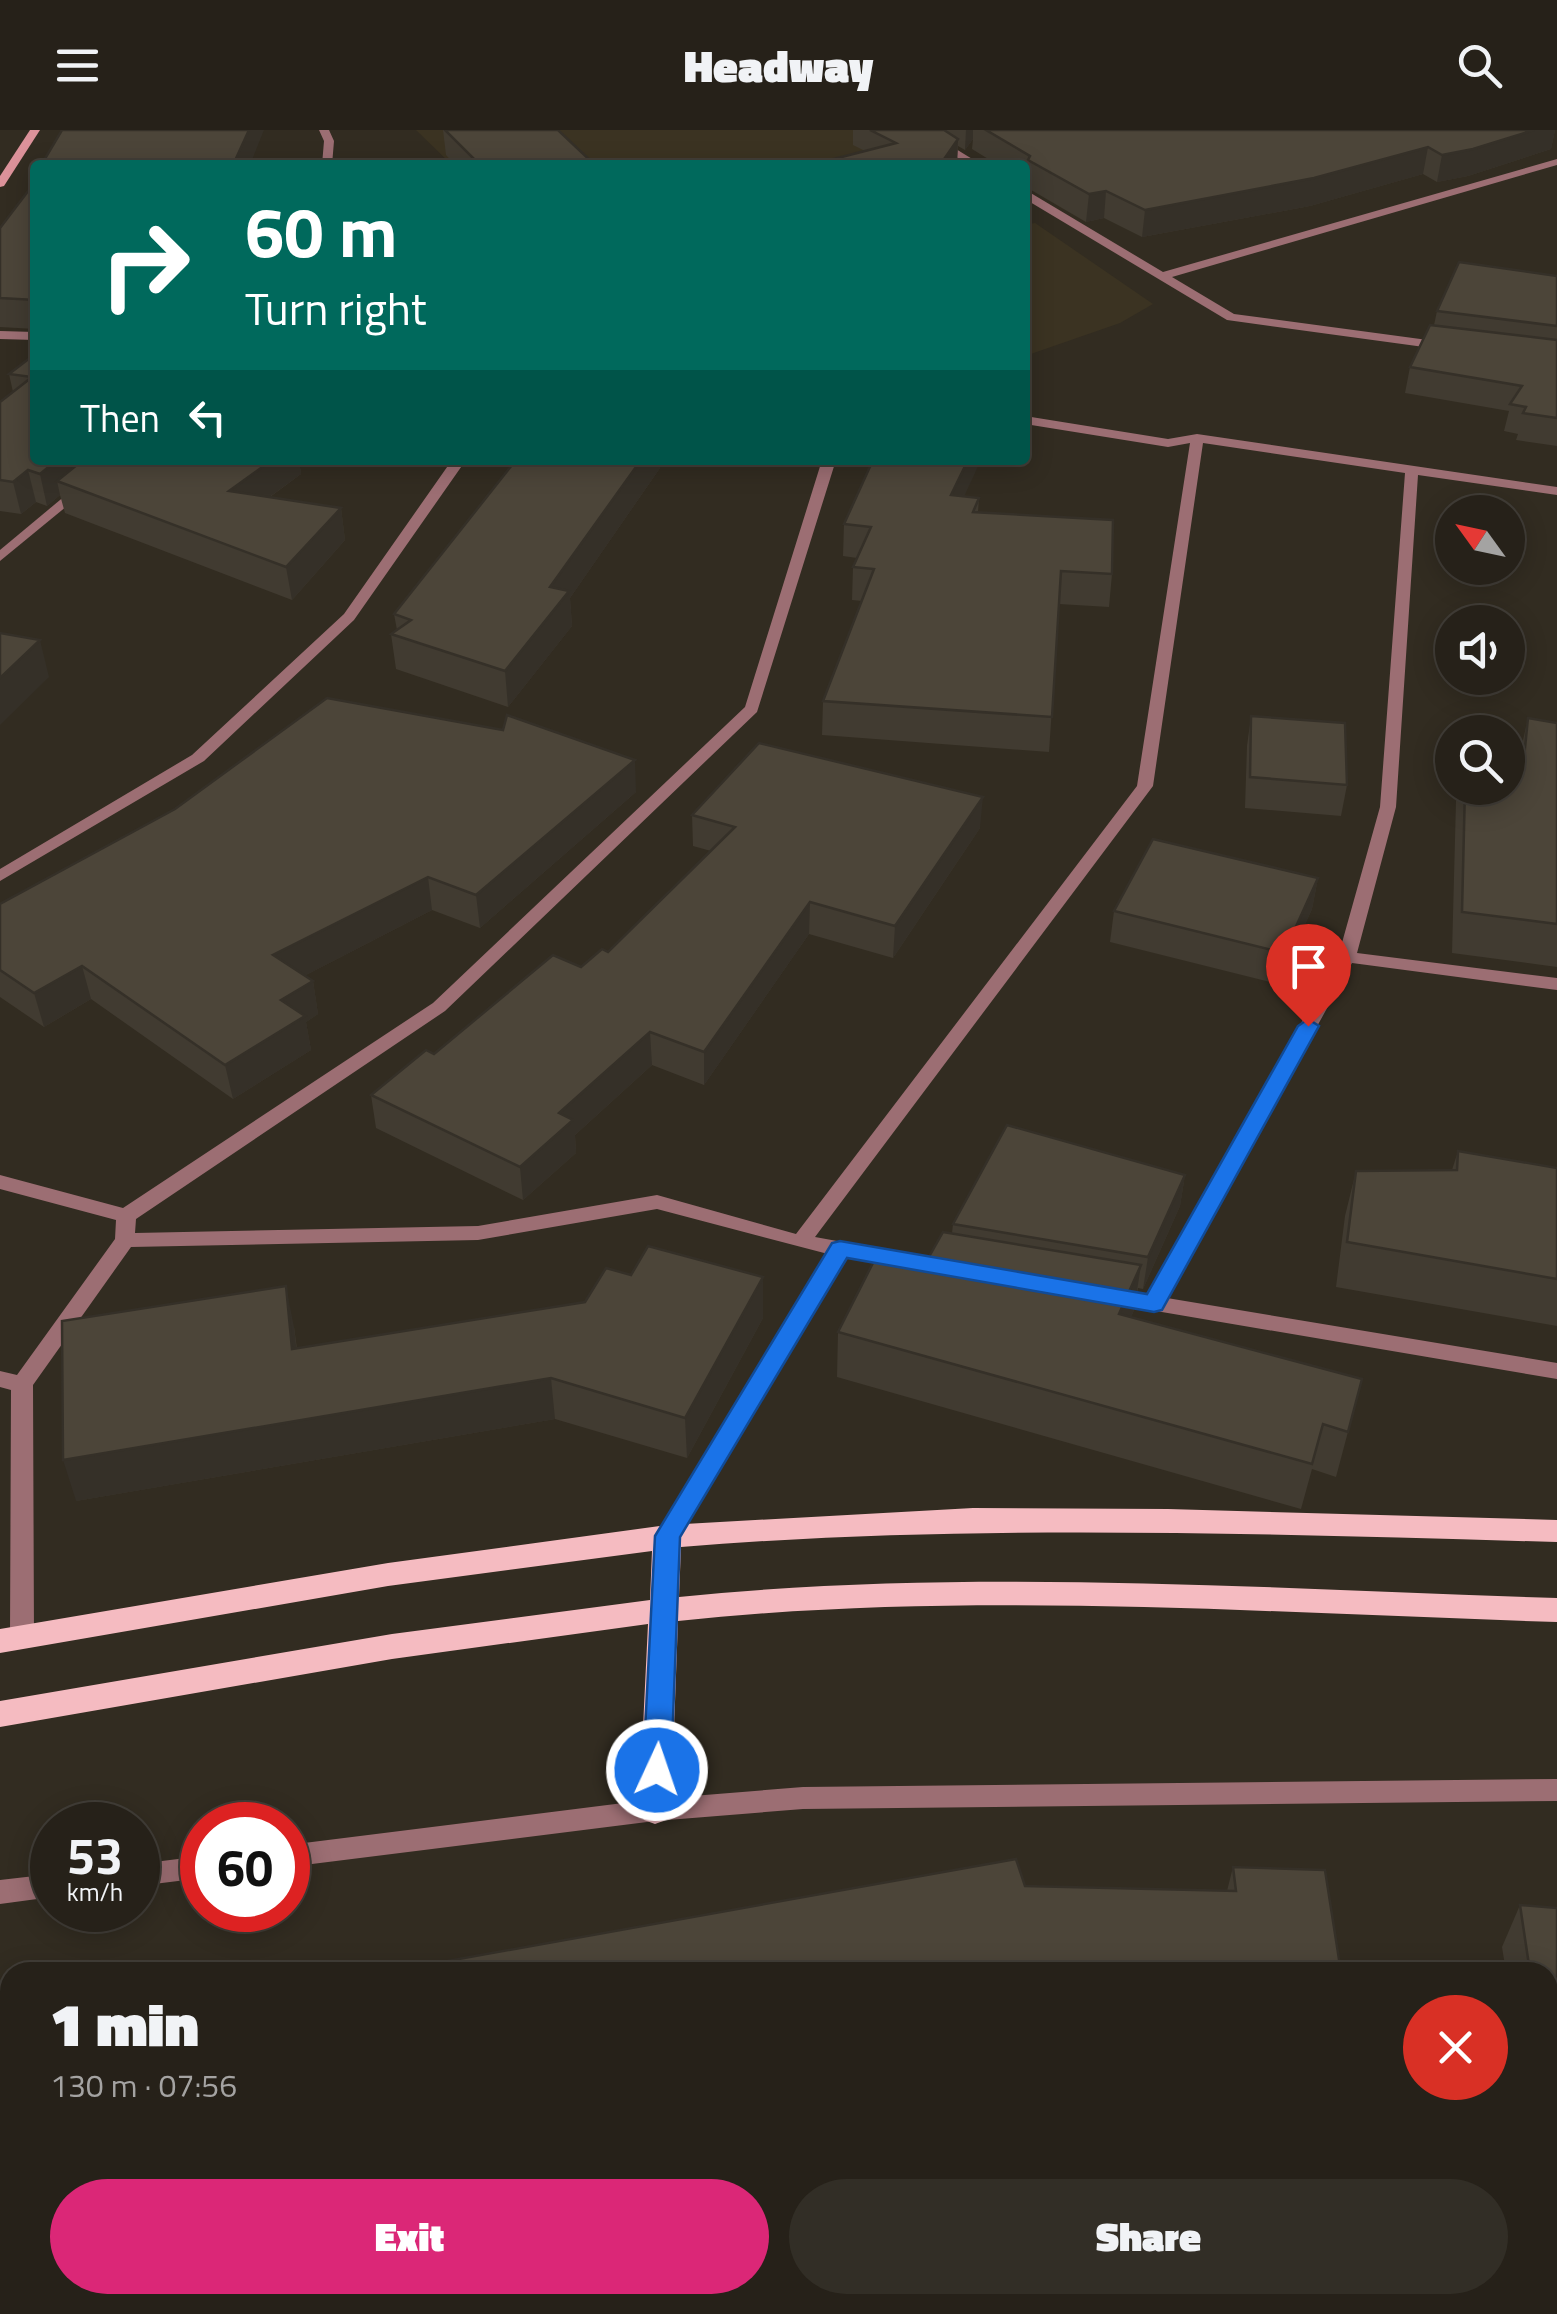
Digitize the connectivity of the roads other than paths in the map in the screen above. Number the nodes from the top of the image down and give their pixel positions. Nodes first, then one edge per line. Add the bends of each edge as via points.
1 (35, 130) edge
2 (324, 130) edge
3 (918, 130) edge
4 (327, 160) edge
5 (968, 160) edge
6 (1557, 162) edge
7 (0, 184) edge
8 (1030, 197) edge
9 (1161, 276) junction
10 (0, 335) edge
11 (30, 336) edge
12 (1461, 348) edge
13 (1030, 421) edge
14 (1197, 438) junction
15 (110, 465) edge
16 (455, 465) edge
17 (827, 465) edge
18 (1412, 470) junction
19 (1557, 491) edge
20 (0, 557) edge
21 (0, 876) edge
22 (1347, 956) junction
23 (1557, 984) edge
24 (0, 1182) edge
25 (126, 1216) junction
26 (125, 1240) junction
27 (801, 1242) junction
28 (840, 1249) junction
29 (919, 1263) edge
30 (1095, 1294) edge
31 (1154, 1304) junction
32 (1557, 1371) edge
33 (11, 1382) edge
34 (1557, 1531) edge
35 (668, 1536) junction
36 (1557, 1610) edge
37 (664, 1611) junction
38 (11, 1639) edge
39 (0, 1714) edge
40 (1557, 1790) edge
41 (655, 1810) junction
42 (310, 1853) edge
43 (30, 1889) edge
44 (0, 1892) edge

1 - 7 main road
2 - 4 street
3 - 5 street
6 - 9 street
8 - 9 street
9 - 12 street via 1230,317
10 - 11 street
13 - 14 street via 1168,443
14 - 18 street
14 - 27 street via 1145,786
15 - 20 street
16 - 21 street via 348,617 198,758
17 - 25 street via 752,710 439,1007
18 - 19 street
18 - 22 street via 1388,807
22 - 23 street
22 - 31 street
24 - 25 street
25 - 26 street
26 - 27 street via 478,1233 657,1202
26 - 33 street
27 - 28 street
28 - 29 street
28 - 35 street
30 - 31 street
31 - 32 street
33 - 38 street
34 - 35 main road via 1015,1520
35 - 37 main road
35 - 38 main road via 428,1566
36 - 37 main road via 1026,1595
37 - 39 main road via 445,1639
37 - 41 main road
40 - 41 street via 934,1794
41 - 42 street
43 - 44 street

